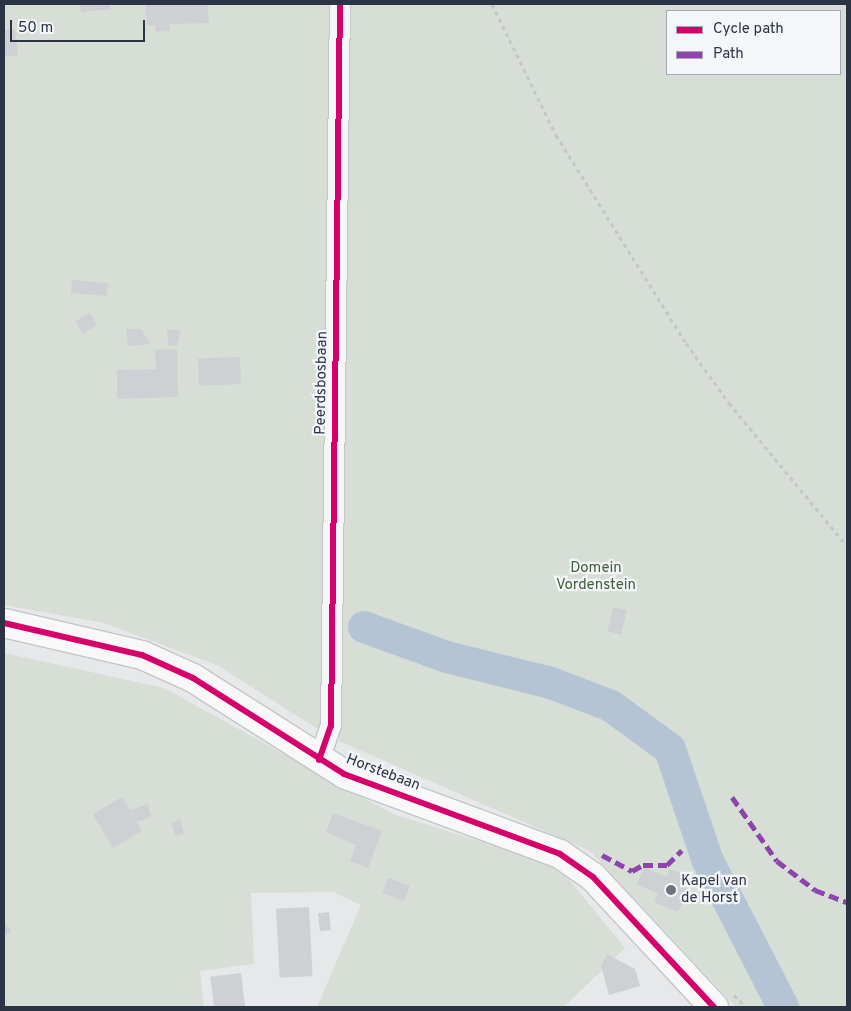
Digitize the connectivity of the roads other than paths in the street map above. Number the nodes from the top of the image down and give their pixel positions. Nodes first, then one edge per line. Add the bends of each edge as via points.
1 (340, 4) edge
2 (4, 623) edge
3 (319, 760) junction
4 (714, 1007) edge

1 - 3 street, Peerdsbosbaan via 331,726
2 - 3 street, Horstebaan via 82,638 142,655 193,678
3 - 4 street, Horstebaan via 344,774 560,854 593,877

